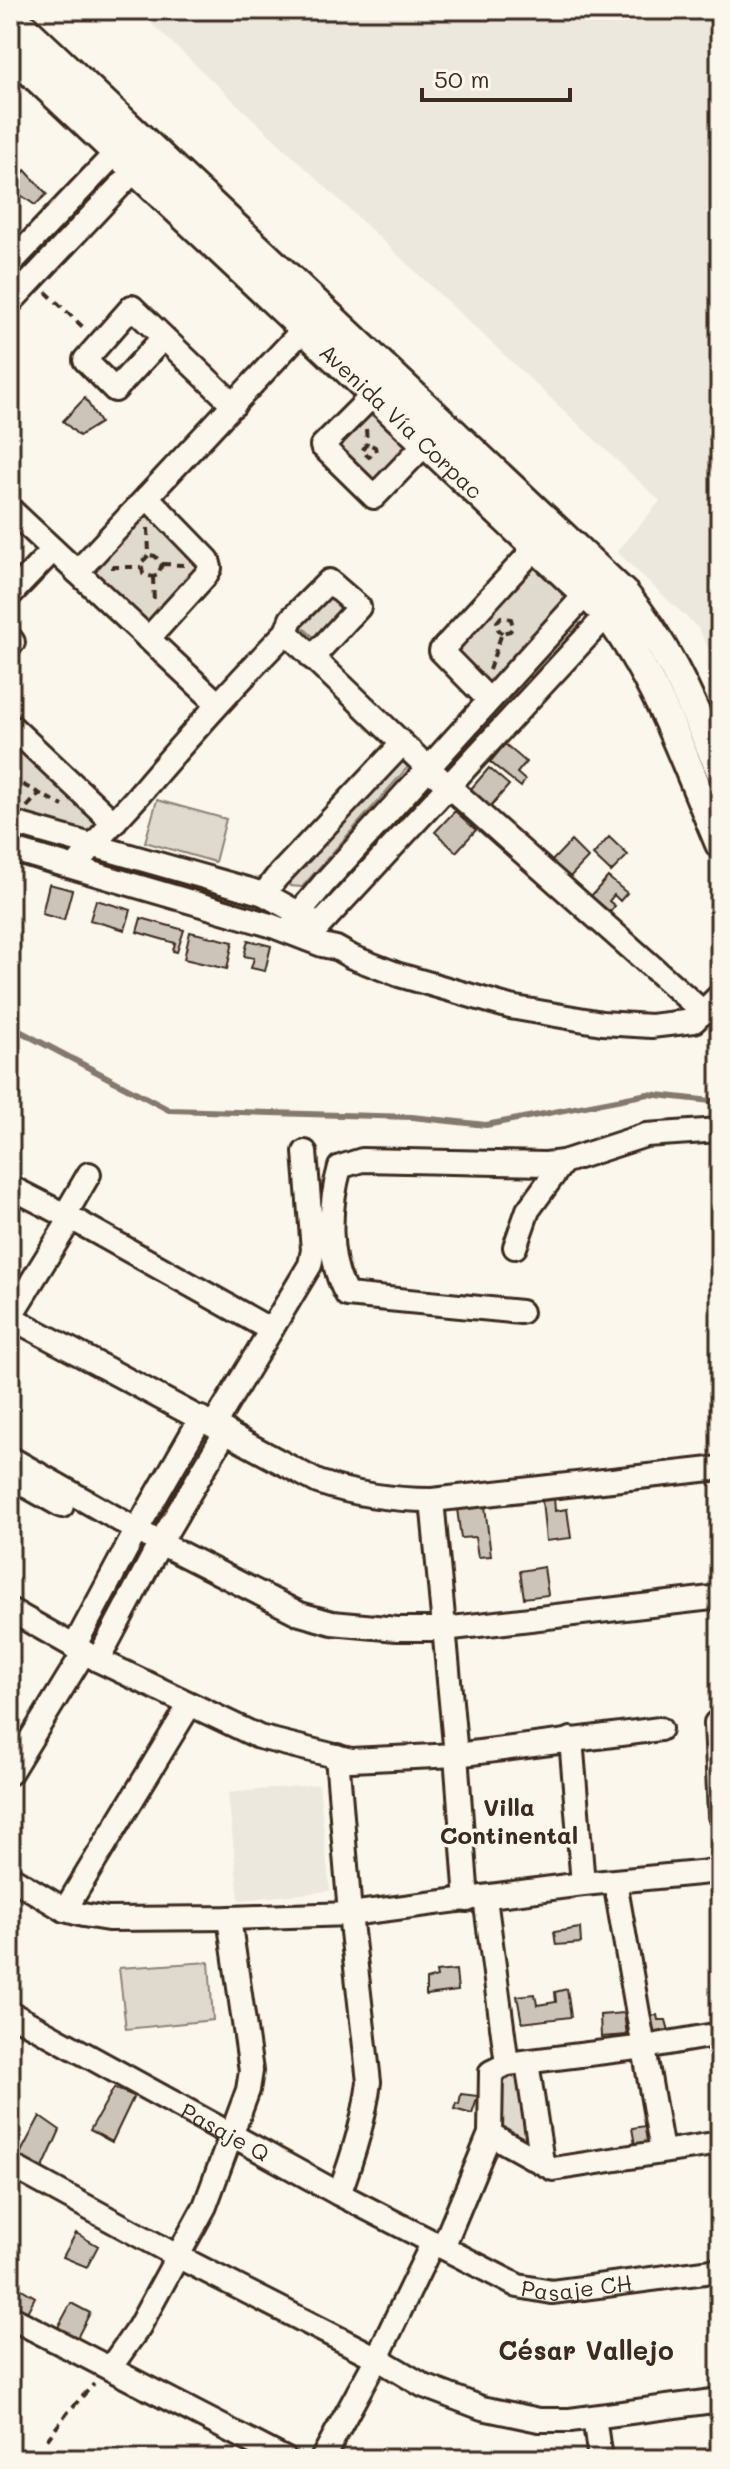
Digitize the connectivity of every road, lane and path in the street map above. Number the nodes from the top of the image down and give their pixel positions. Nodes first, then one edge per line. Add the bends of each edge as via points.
1 (10, 15) edge
2 (10, 52) edge
3 (135, 151) junction
4 (10, 264) edge
5 (38, 285) dead end
6 (10, 303) edge
7 (313, 319) junction
8 (163, 338) junction
9 (100, 343) junction
10 (374, 394) junction
11 (234, 405) junction
12 (426, 443) junction
13 (147, 507) junction
14 (10, 509) edge
15 (536, 547) junction
16 (53, 550) junction
17 (149, 555) junction
18 (162, 564) junction
19 (197, 566) dead end
20 (141, 567) junction
21 (88, 570) junction
22 (153, 577) junction
23 (606, 594) junction
24 (10, 595) edge
25 (155, 616) dead end
26 (286, 632) junction
27 (502, 633) junction
28 (10, 638) edge
29 (148, 639) junction
30 (10, 645) edge
31 (312, 658) junction
32 (489, 671) dead end
33 (489, 700) junction
34 (217, 703) junction
35 (10, 729) edge
36 (402, 744) junction
37 (427, 767) junction
38 (720, 769) edge
39 (10, 778) edge
40 (47, 785) dead end
41 (448, 785) junction
42 (39, 793) junction
43 (66, 808) dead end
44 (16, 817) edge
45 (114, 823) junction
46 (720, 844) edge
47 (91, 845) junction
48 (10, 849) edge
49 (76, 867) junction
50 (264, 894) junction
51 (304, 927) junction
52 (720, 995) edge
53 (704, 1013) junction
54 (720, 1130) edge
55 (305, 1152) dead end
56 (563, 1162) junction
57 (89, 1174) dead end
58 (10, 1187) edge
59 (68, 1217) junction
60 (515, 1247) dead end
61 (521, 1312) dead end
62 (271, 1330) junction
63 (214, 1425) junction
64 (10, 1458) edge
65 (720, 1468) edge
66 (10, 1477) edge
67 (432, 1500) junction
68 (62, 1506) dead end
69 (136, 1531) junction
70 (160, 1543) junction
71 (720, 1597) edge
72 (10, 1610) edge
73 (444, 1629) junction
74 (85, 1653) junction
75 (189, 1706) junction
76 (720, 1723) edge
77 (660, 1729) dead end
78 (571, 1739) junction
79 (456, 1755) junction
80 (337, 1756) junction
81 (10, 1773) edge
82 (720, 1816) edge
83 (720, 1871) edge
84 (10, 1877) edge
85 (615, 1882) junction
86 (583, 1884) junction
87 (476, 1899) junction
88 (65, 1910) junction
89 (350, 1914) junction
90 (229, 1918) junction
91 (10, 2013) edge
92 (720, 2034) edge
93 (645, 2047) junction
94 (517, 2063) junction
95 (232, 2133) junction
96 (490, 2134) junction
97 (720, 2143) edge
98 (662, 2151) junction
99 (542, 2162) junction
100 (10, 2165) edge
101 (339, 2194) junction
102 (438, 2245) junction
103 (177, 2256) junction
104 (720, 2270) edge
105 (10, 2317) edge
106 (377, 2358) junction
107 (110, 2368) junction
108 (720, 2400) edge
109 (594, 2417) junction
110 (47, 2440) dead end
111 (285, 2459) edge
112 (322, 2459) edge
113 (600, 2459) edge

1 - 3 main road, Avenida Vía Corpac
2 - 3 main road, Avenida Vía Corpac
3 - 4 street
3 - 6 street
3 - 7 main road, Avenida Vía Corpac
5 - 9 path
7 - 10 main road, Avenida Vía Corpac
7 - 11 street
7 - 23 main road, Avenida Vía Corpac
8 - 9 street via 132,307
8 - 9 street via 115,390 85,360
8 - 11 street
10 - 12 main road, Avenida Vía Corpac
10 - 12 street via 322,446 374,497
11 - 13 street
12 - 15 main road, Avenida Vía Corpac
13 - 17 path
13 - 21 street
13 - 29 street via 208,560 210,568
14 - 16 street
15 - 23 main road, Avenida Vía Corpac
15 - 33 street via 441,651
16 - 21 street
16 - 24 street
17 - 18 path
17 - 20 path
18 - 19 path
18 - 22 path
20 - 21 path
20 - 22 path via 143,574
21 - 29 street
22 - 25 path
23 - 33 street
23 - 38 main road, Avenida Vía Corpac via 647,620
23 - 41 street
23 - 46 main road, Avenida Vía Corpac
26 - 31 street
26 - 31 street via 291,619 329,581 359,607
26 - 34 street
27 - 27 path via 497,622 507,617 513,627
27 - 32 path
28 - 30 street
29 - 34 street
31 - 36 street
33 - 37 street
34 - 45 street
35 - 45 street
36 - 37 street
36 - 50 street
37 - 41 street
37 - 51 street
39 - 42 path
40 - 42 path
41 - 51 street via 345,900
41 - 53 street
42 - 43 path
42 - 44 path
44 - 47 street
45 - 47 street
47 - 49 street
47 - 50 street
48 - 49 street
49 - 51 street
50 - 51 street
51 - 53 street via 352,957 479,1000 602,1023 651,1026 694,1021
52 - 53 street
54 - 56 street via 646,1135
55 - 62 street via 313,1250 310,1265
56 - 60 street via 528,1210
56 - 61 street via 362,1160 340,1167 337,1177 332,1231 339,1281 347,1295
57 - 59 street
58 - 59 street
59 - 62 street
59 - 63 street via 10,1317
62 - 63 street
63 - 67 street via 344,1491
63 - 69 street
63 - 70 street
64 - 69 street
65 - 67 street
66 - 68 street
67 - 73 street
69 - 70 street
69 - 74 street
70 - 73 street via 300,1614 359,1627
70 - 74 street
71 - 73 street
72 - 74 street
73 - 79 street
74 - 75 street
74 - 81 street
75 - 80 street via 259,1737
75 - 88 street
76 - 82 street
77 - 78 street
78 - 79 street
78 - 86 street
79 - 80 street via 379,1760
79 - 87 street
80 - 89 street
83 - 85 street
84 - 88 street
85 - 86 street
85 - 93 street
86 - 87 street
87 - 89 street
87 - 94 street
88 - 90 street via 108,1919
89 - 90 street
89 - 101 street via 369,2082 355,2152
90 - 95 street via 251,2071
91 - 95 street, Pasaje Q
92 - 93 street
93 - 94 street
93 - 98 street
94 - 96 street via 491,2072
94 - 99 street
95 - 101 street, Pasaje Q
95 - 103 street via 205,2206
96 - 99 street
96 - 102 street
97 - 98 street
98 - 99 street via 553,2169
100 - 103 street
101 - 102 street, Pasaje Q
102 - 104 street, Pasaje CH via 518,2286 552,2292
102 - 106 street
103 - 106 street
103 - 107 street
105 - 107 street
106 - 109 street via 424,2386 497,2412 539,2420
106 - 112 street
107 - 110 path
107 - 111 street
108 - 109 street
109 - 113 street

